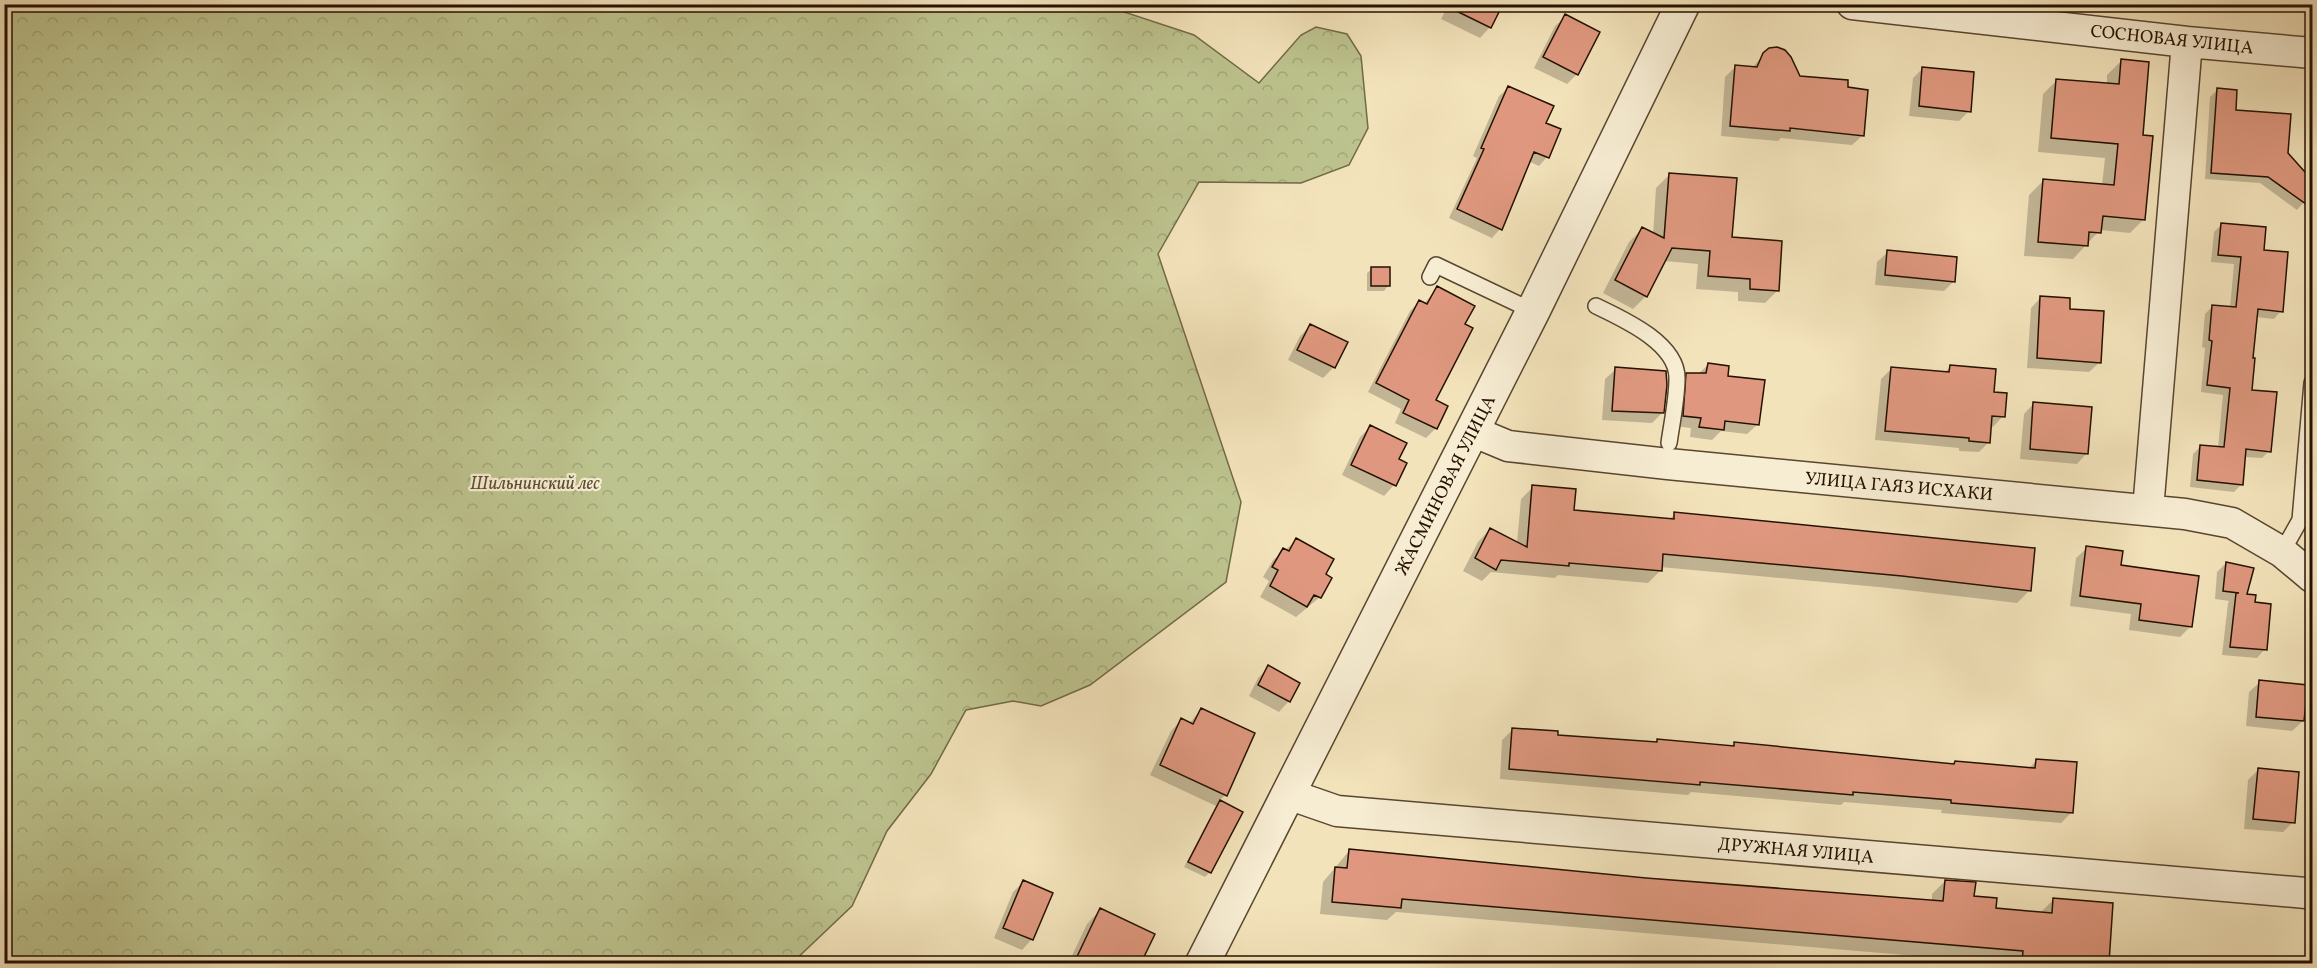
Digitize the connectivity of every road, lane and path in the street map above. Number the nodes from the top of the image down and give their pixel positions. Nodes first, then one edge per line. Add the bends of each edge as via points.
1 (1683, 4) edge
2 (1852, 4) edge
3 (2187, 42) junction
4 (2313, 52) edge
5 (1430, 277) dead end
6 (1596, 306) dead end
7 (1533, 311) junction
8 (2313, 383) edge
9 (1472, 431) junction
10 (1669, 443) dead end
11 (2148, 510) junction
12 (2282, 552) junction
13 (2313, 577) edge
14 (1288, 794) junction
15 (2306, 893) dead end
16 (1202, 963) edge

1 - 7 street, ЖАСМИНОВАЯ УЛИЦА
2 - 3 street, СОСНОВАЯ УЛИЦА
3 - 4 street, СОСНОВАЯ УЛИЦА
3 - 11 street
5 - 7 lane via 1436,265
6 - 10 lane via 1637,326 1673,361 1677,376
7 - 9 street, ЖАСМИНОВАЯ УЛИЦА
8 - 12 lane via 2300,520
9 - 11 street, УЛИЦА ГАЯЗ ИСХАКИ via 1508,446
9 - 14 street, ЖАСМИНОВАЯ УЛИЦА
11 - 12 street, УЛИЦА ГАЯЗ ИСХАКИ via 2232,523
12 - 13 street, УЛИЦА ГАЯЗ ИСХАКИ
14 - 15 street, ДРУЖНАЯ УЛИЦА via 1337,811
14 - 16 street, ЖАСМИНОВАЯ УЛИЦА

